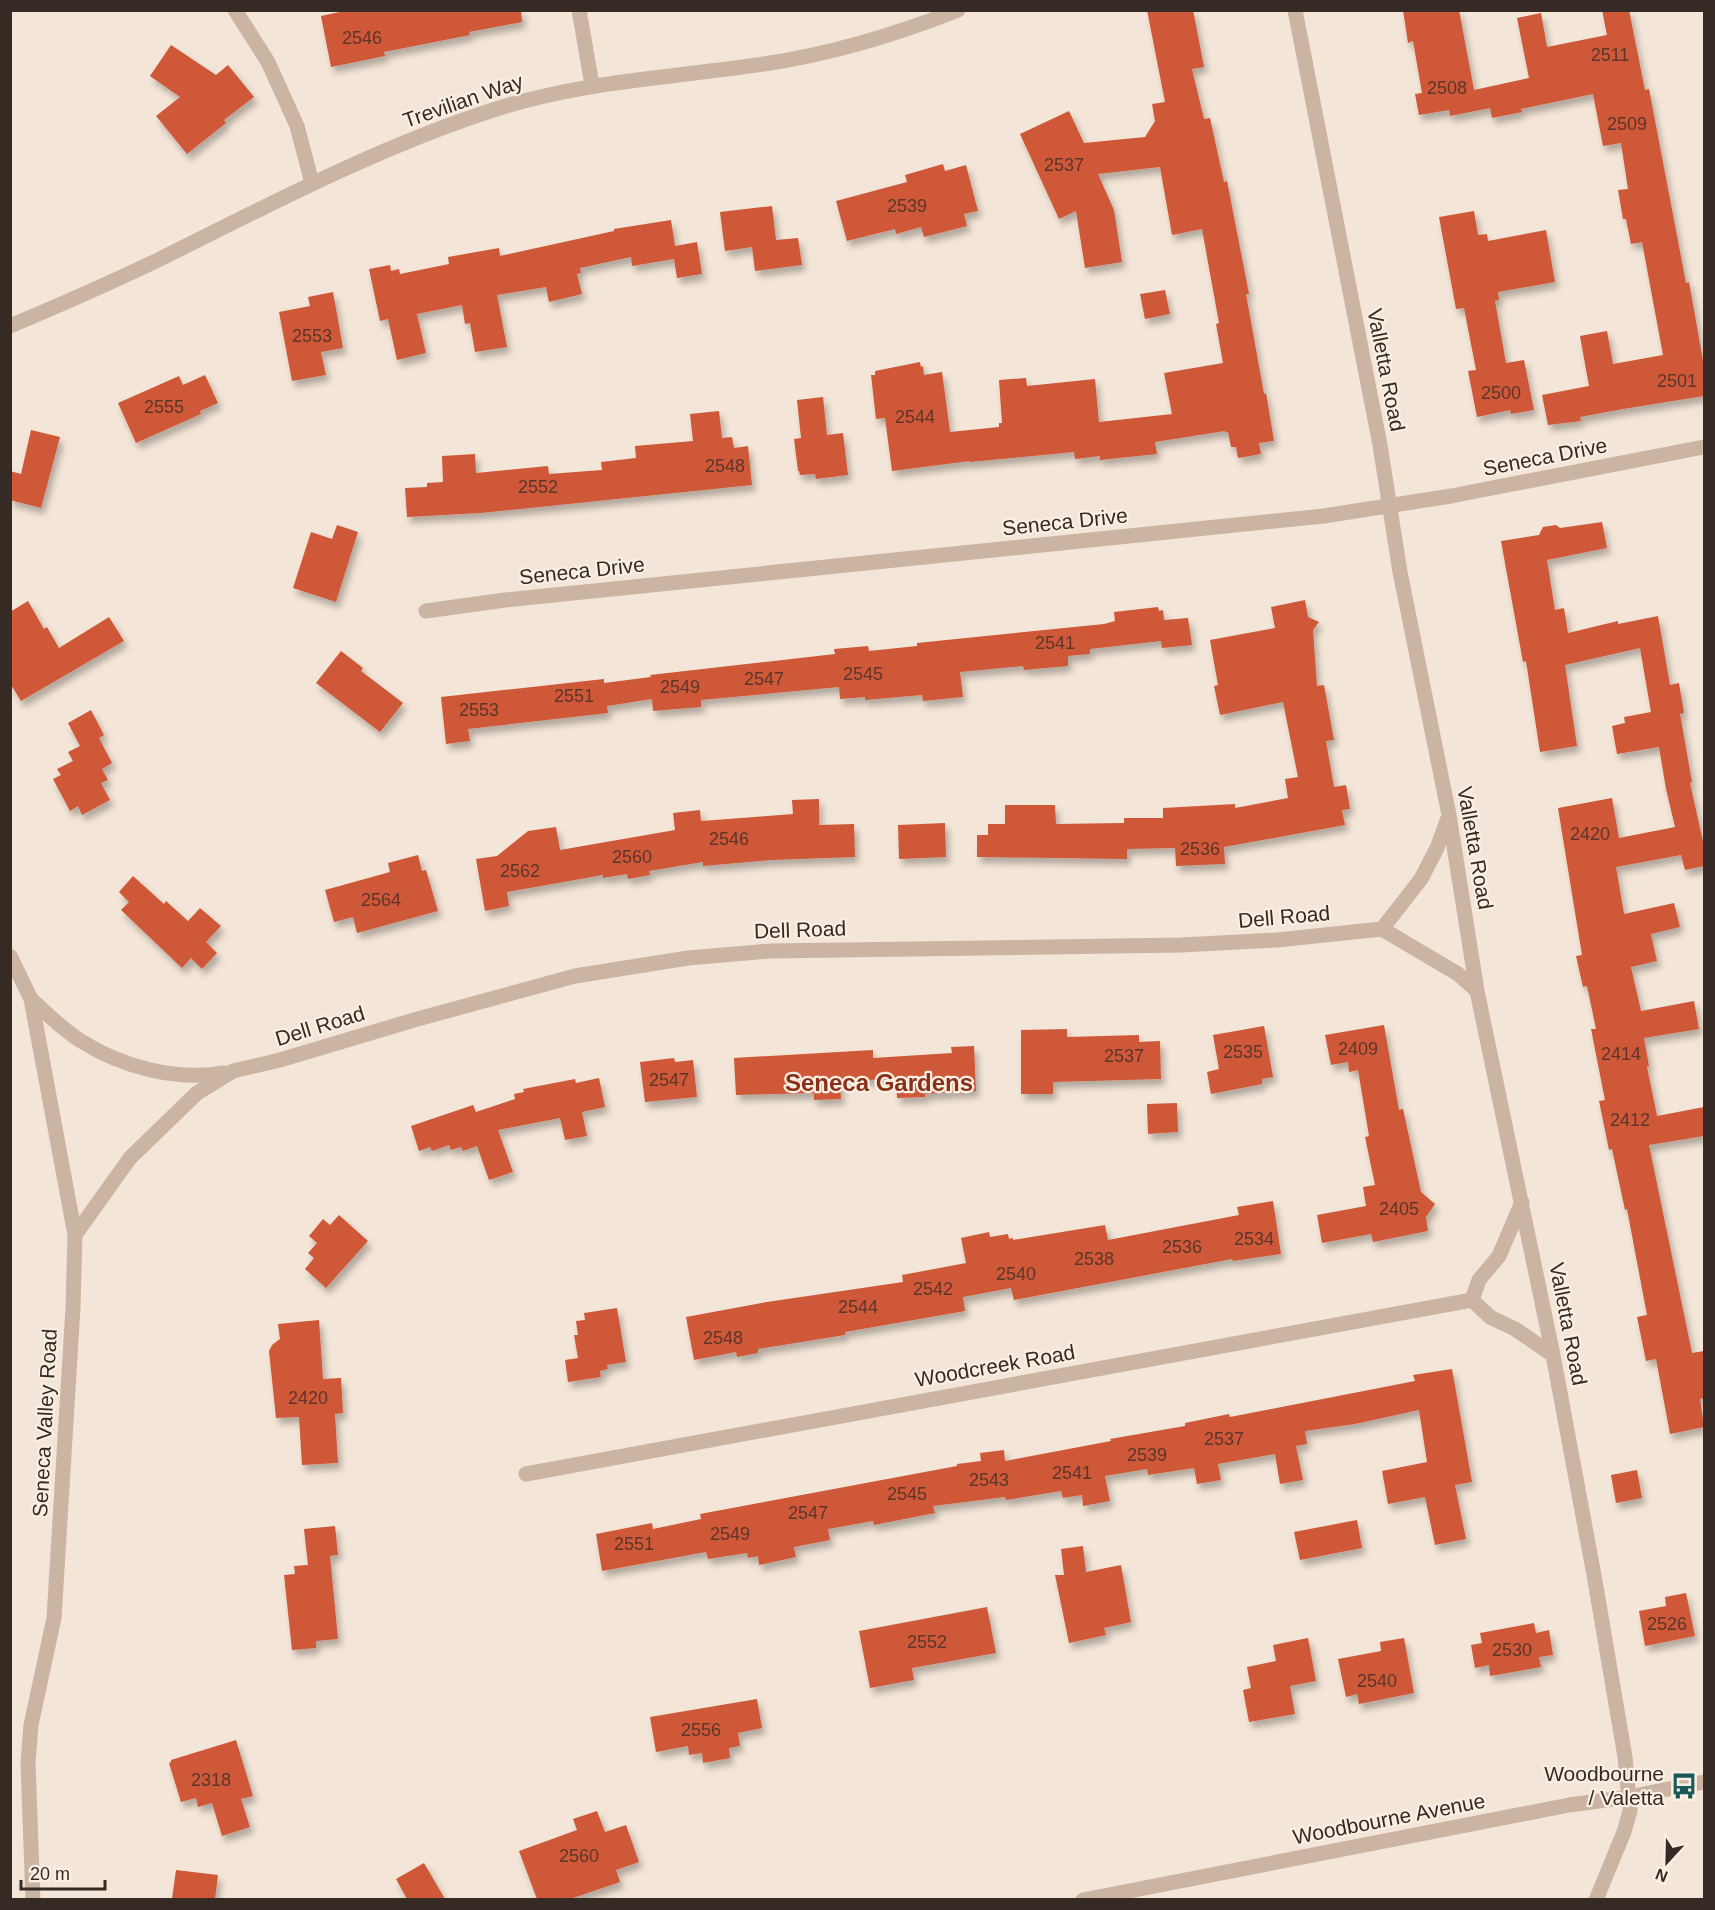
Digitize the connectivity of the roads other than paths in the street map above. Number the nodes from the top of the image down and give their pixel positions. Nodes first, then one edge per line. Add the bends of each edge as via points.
1 (235, 10) edge
2 (579, 10) edge
3 (958, 10) edge
4 (1294, 10) edge
5 (592, 85) junction
6 (312, 183) junction
7 (10, 326) edge
8 (1704, 447) edge
9 (1389, 507) junction
10 (426, 611) dead end
11 (1449, 815) junction
12 (1382, 928) junction
13 (10, 956) edge
14 (1477, 991) junction
15 (31, 999) junction
16 (233, 1071) junction
17 (1522, 1202) junction
18 (75, 1235) junction
19 (1472, 1300) junction
20 (1553, 1355) junction
21 (526, 1474) dead end
22 (1704, 1782) edge
23 (1629, 1797) junction
24 (33, 1899) edge
25 (1092, 1899) edge
26 (1596, 1899) edge

1 - 6 street via 283,94 297,126
2 - 5 street
3 - 5 street, Trevilian Way via 837,50 765,64
4 - 9 street, Valletta Road
5 - 6 street, Trevilian Way via 490,111
6 - 7 street, Trevilian Way
8 - 9 street, Seneca Drive
9 - 10 street, Seneca Drive
9 - 11 street, Valletta Road
11 - 12 street via 1421,879
11 - 14 street, Valletta Road
12 - 14 street via 1458,974
12 - 16 street, Dell Road via 1277,940 1181,945 771,951 688,958 575,976
13 - 15 street, Seneca Valley Road
14 - 17 street, Valletta Road
15 - 16 street, Dell Road via 82,1041 124,1061 185,1076
15 - 18 street, Seneca Valley Road
16 - 18 street, Dell Road via 197,1093 130,1158
17 - 19 street via 1499,1256 1479,1280
17 - 20 street, Valletta Road
18 - 24 street, Seneca Valley Road via 54,1618 31,1725 27,1763
19 - 20 street via 1490,1317
19 - 21 street, Woodcreek Road
20 - 23 street, Valletta Road via 1614,1692
22 - 23 street, Woodbourne Avenue
23 - 25 street, Woodbourne Avenue via 1569,1805
23 - 26 street, Valletta Road via 1624,1832

